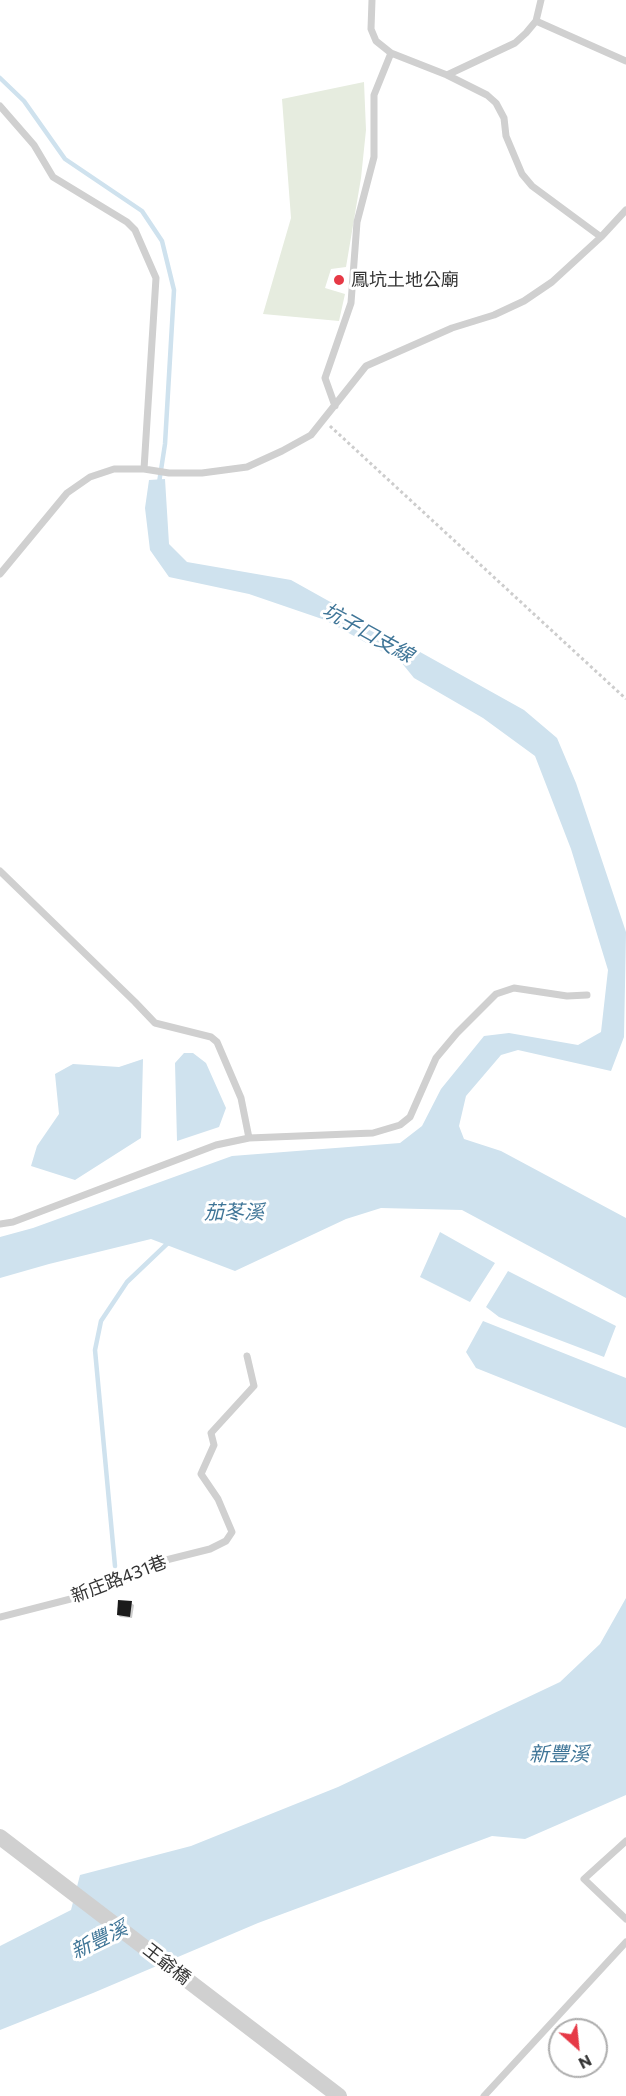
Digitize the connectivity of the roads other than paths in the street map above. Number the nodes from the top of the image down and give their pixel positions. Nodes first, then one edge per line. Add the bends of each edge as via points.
1 (372, 0) edge
2 (541, 0) edge
3 (536, 21) junction
4 (391, 53) junction
5 (626, 61) edge
6 (447, 75) junction
7 (0, 106) edge
8 (626, 210) edge
9 (601, 237) junction
10 (335, 406) junction
11 (144, 468) junction
12 (0, 574) edge
13 (0, 871) edge
14 (587, 995) dead end
15 (249, 1138) junction
16 (0, 1224) edge
17 (247, 1356) dead end
18 (0, 1617) edge
19 (0, 1837) edge
20 (626, 1841) edge
21 (626, 1919) edge
22 (626, 1942) edge
23 (339, 2096) edge
24 (484, 2096) edge

1 - 4 lane via 371,29 376,41
2 - 3 lane
3 - 5 lane
3 - 6 lane via 515,43
4 - 6 lane
4 - 10 lane via 374,95 374,157 357,222 351,303 325,378
6 - 9 lane via 496,103 522,174 532,186
7 - 11 lane via 34,145 53,177 128,222 156,278
8 - 9 lane
9 - 10 lane via 552,282 524,301 366,366
10 - 11 lane via 311,435 247,466 202,472
11 - 12 lane via 98,474 67,493
13 - 15 lane via 155,1023 217,1041 241,1098
14 - 15 lane via 514,988 496,994 436,1058 410,1117 400,1125 374,1133
15 - 16 lane via 216,1144
17 - 18 lane, 新庄路431巷 via 254,1386 211,1432 214,1445 201,1474 218,1499 232,1532 226,1541 154,1563 90,1594
19 - 23 street, 王爺橋
20 - 21 lane via 584,1879
22 - 24 lane

